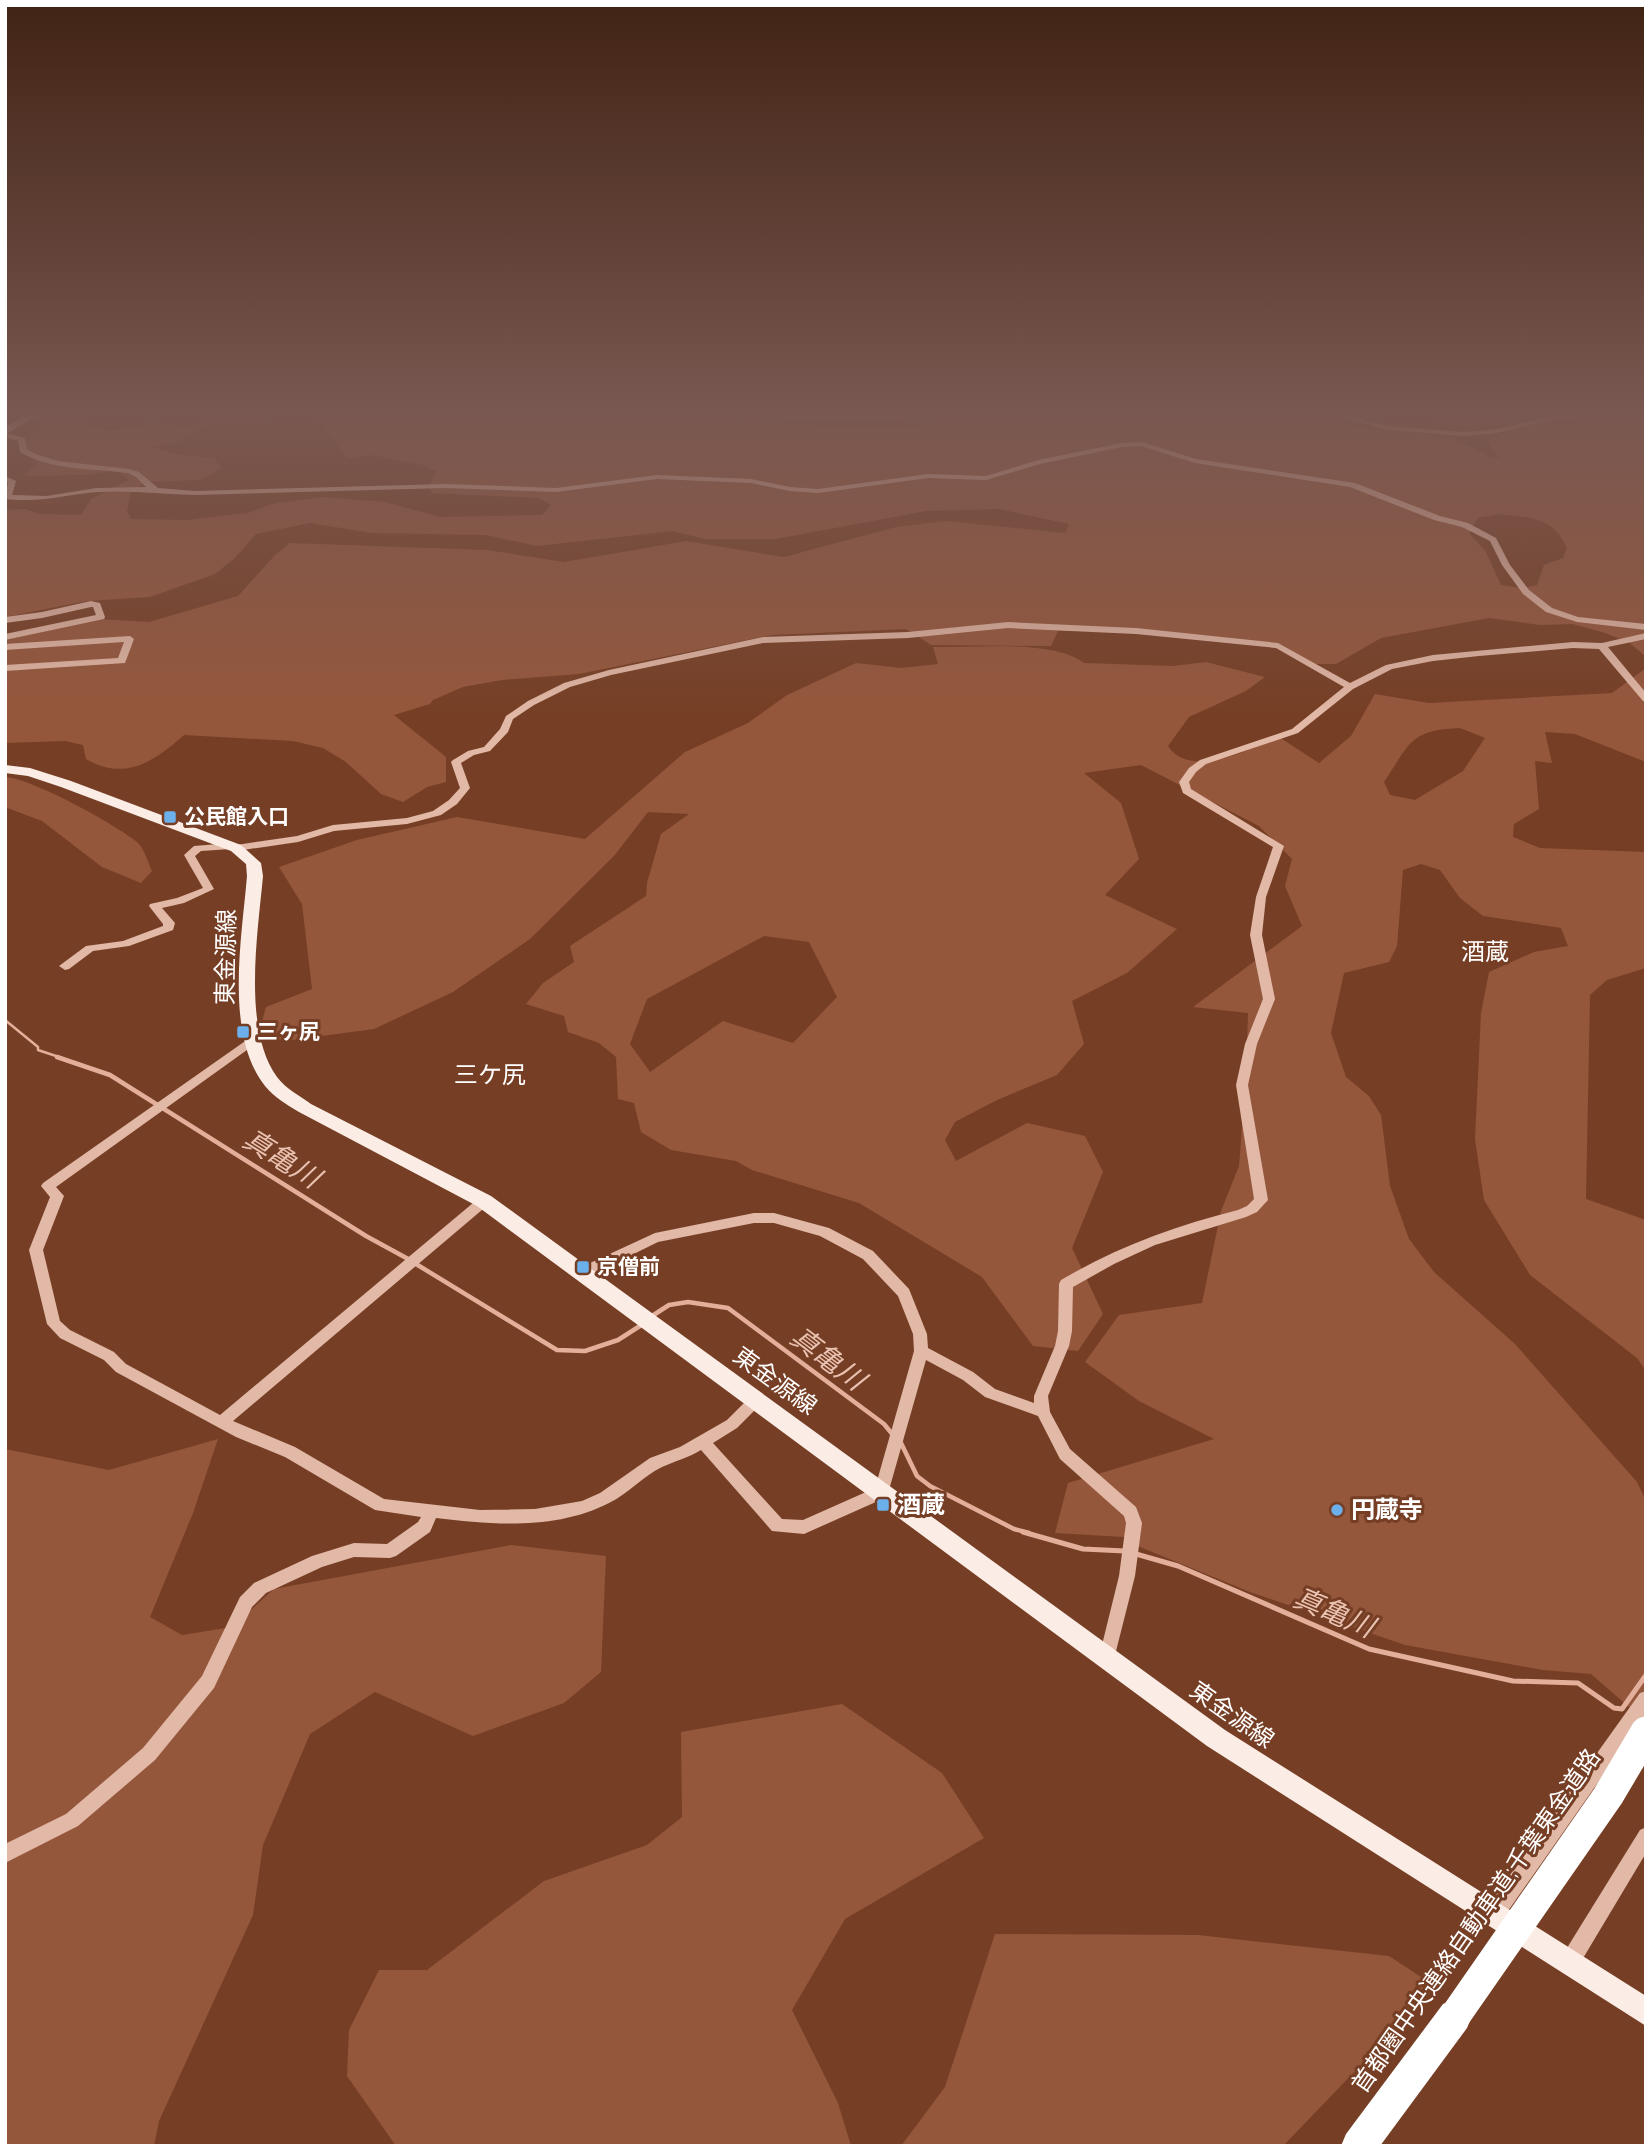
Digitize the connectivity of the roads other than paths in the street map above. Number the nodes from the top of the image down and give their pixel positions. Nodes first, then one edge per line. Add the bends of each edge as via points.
1 (1425, 513) edge
2 (5, 620) edge
3 (1646, 627) edge
4 (1646, 636) edge
5 (5, 638) edge
6 (1602, 646) junction
7 (5, 648) edge
8 (5, 668) edge
9 (1350, 687) junction
10 (1646, 699) edge
11 (5, 769) edge
12 (233, 847) junction
13 (65, 966) dead end
14 (255, 1040) junction
15 (484, 1201) junction
16 (582, 1273) junction
17 (921, 1351) junction
18 (756, 1400) junction
19 (1043, 1412) junction
20 (222, 1422) junction
21 (702, 1441) junction
22 (882, 1492) junction
23 (430, 1513) junction
24 (1130, 1553) joint
25 (1107, 1657) junction
26 (1646, 1699) edge
27 (1646, 1732) edge
28 (1646, 1836) edge
29 (5, 1854) edge
30 (1494, 1914) junction
31 (1568, 1964) junction
32 (1646, 2012) edge
33 (1358, 2146) edge

1 - 3 street via 1465,525 1493,540 1526,592 1549,610 1577,619
2 - 5 street via 91,604 97,605 101,617
4 - 6 street
6 - 9 street via 1420,660 1389,667
6 - 10 street
7 - 8 street via 130,639 122,661
9 - 12 street via 1278,646 1136,631 1008,625 748,642 588,678 531,703 509,718 494,744 456,762 465,788 438,813
9 - 19 street via 1296,731 1203,762 1184,782 1187,791 1279,846 1261,897 1256,935 1269,999 1251,1044 1242,1085 1261,1200 1241,1214 1159,1236 1108,1258 1066,1284 1063,1338 1041,1396
11 - 12 main road via 66,784
12 - 13 street via 198,848 189,855 209,889 155,906 169,928 125,944 90,948
12 - 14 main road, 東金源線 via 253,863 255,876 248,1000
14 - 15 main road, 東金源線 via 260,1062 281,1092
14 - 20 street via 48,1186 57,1196 36,1250 54,1324 121,1368
15 - 16 main road, 東金源線
15 - 20 street
16 - 17 street via 679,1231 774,1218 824,1232 868,1255 904,1293 920,1334
16 - 18 main road, 東金源線
17 - 19 street via 990,1393
17 - 22 street
18 - 21 street via 732,1424
18 - 22 main road, 東金源線
19 - 24 street via 1065,1454 1130,1512 1134,1522
20 - 23 street via 290,1452 381,1505
21 - 22 street via 778,1527 804,1527
21 - 23 street via 654,1463 605,1498 584,1507 536,1516
22 - 25 main road, 東金源線
23 - 29 street via 424,1527 390,1551 355,1550 318,1561 260,1588 246,1602 208,1682 149,1754 72,1820
24 - 25 street
25 - 30 main road, 東金源線 via 1216,1738
26 - 30 street
27 - 33 highway, 首都圏中央連絡自動車道;千葉東金道路, bridge via 1586,1828 1455,2017
28 - 31 street
30 - 31 main road, 東金源線
31 - 32 main road, 東金源線

